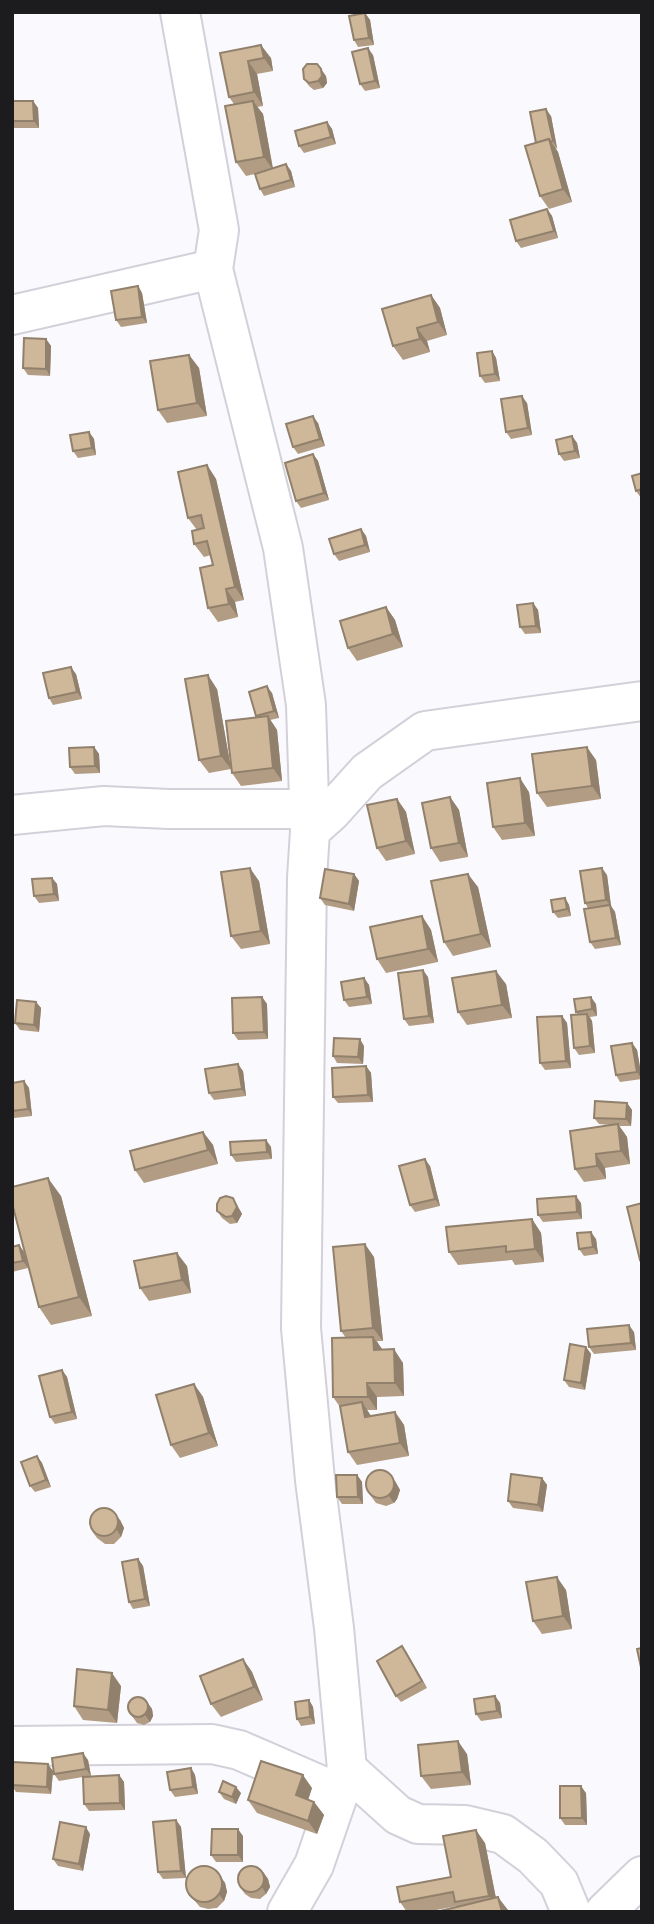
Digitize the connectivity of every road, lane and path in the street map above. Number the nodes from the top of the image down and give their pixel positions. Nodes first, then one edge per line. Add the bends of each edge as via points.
1 (180, 12) edge
2 (213, 269) junction
3 (12, 315) edge
4 (642, 701) edge
5 (12, 815) edge
6 (310, 820) junction
7 (12, 1746) edge
8 (342, 1781) junction
9 (642, 1876) edge
10 (287, 1912) edge
11 (571, 1912) edge
12 (604, 1912) edge

1 - 2 street via 219,230
2 - 3 street
2 - 6 street via 283,548 306,705
4 - 6 street via 425,731 367,772 331,812
5 - 6 street via 104,806
6 - 8 street via 301,1328 334,1628
7 - 8 street via 212,1744
8 - 10 street via 314,1865
8 - 11 street via 418,1824 465,1825 503,1835 533,1856 559,1883
9 - 12 street

